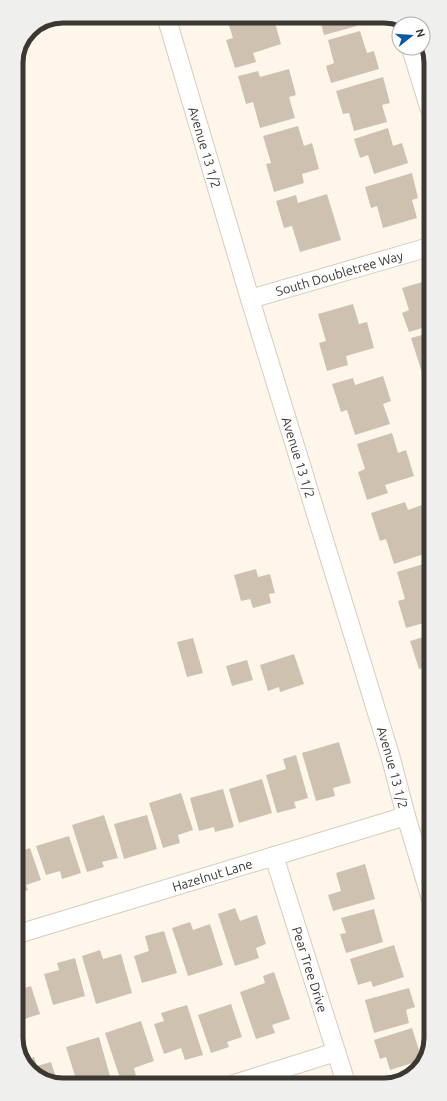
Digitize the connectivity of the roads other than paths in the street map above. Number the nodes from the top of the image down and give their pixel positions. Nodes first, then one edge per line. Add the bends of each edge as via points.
1 (168, 23) edge
2 (413, 56) edge
3 (424, 91) edge
4 (424, 248) edge
5 (250, 299) junction
6 (406, 816) junction
7 (274, 856) junction
8 (424, 876) edge
9 (23, 932) edge
10 (336, 1052) junction
11 (253, 1078) edge
12 (344, 1078) edge

1 - 5 street, Avenue 13 1/2
2 - 3 street
4 - 5 street, South Doubletree Way
5 - 6 street, Avenue 13 1/2 via 390,755
6 - 7 street, Hazelnut Lane
6 - 8 street, Avenue 13 1/2
7 - 9 street, Hazelnut Lane
7 - 10 street, Pear Tree Drive
10 - 11 street
10 - 12 street, Pear Tree Drive

